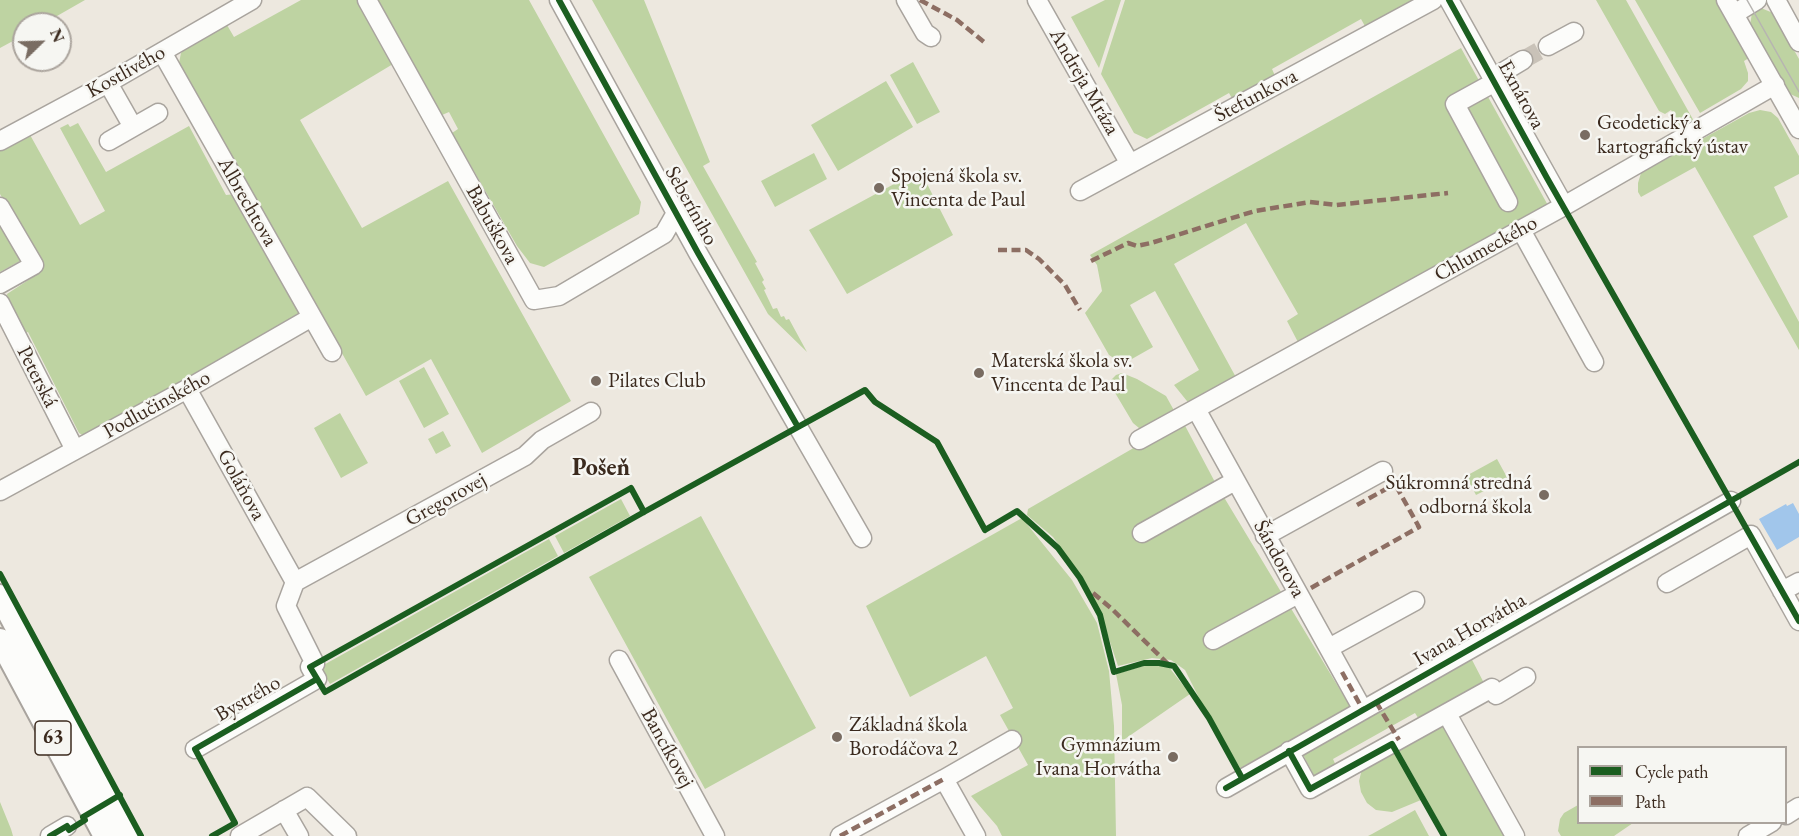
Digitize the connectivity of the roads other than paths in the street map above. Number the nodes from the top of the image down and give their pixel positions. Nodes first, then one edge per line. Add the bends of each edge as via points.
1 (252, 0) edge
2 (367, 0) edge
3 (559, 0) edge
4 (906, 0) edge
5 (1037, 0) edge
6 (1433, 0) edge
7 (1449, 0) edge
8 (1756, 0) edge
9 (1776, 0) edge
10 (1730, 7) edge
11 (1794, 21) edge
12 (1574, 32) dead end
13 (931, 37) dead end
14 (1799, 42) edge
15 (1548, 46) tunnel mouth
16 (162, 52) junction
17 (1523, 60) tunnel mouth
18 (1499, 77) junction
19 (108, 83) junction
20 (1775, 85) junction
21 (158, 113) dead end
22 (1797, 119) edge
23 (133, 127) junction
24 (0, 141) edge
25 (109, 141) dead end
26 (1130, 164) junction
27 (1080, 191) dead end
28 (1508, 202) dead end
29 (1564, 206) junction
30 (0, 207) edge
31 (676, 213) junction
32 (1521, 230) junction
33 (0, 284) edge
34 (0, 303) edge
35 (312, 317) junction
36 (332, 352) dead end
37 (1594, 362) dead end
38 (187, 389) junction
39 (1196, 409) junction
40 (591, 412) dead end
41 (1139, 440) dead end
42 (75, 450) junction
43 (1383, 471) dead end
44 (1235, 481) junction
45 (0, 491) edge
46 (1731, 501) dead end
47 (1142, 533) dead end
48 (1266, 536) junction
49 (862, 538) dead end
50 (295, 582) junction
51 (1799, 582) edge
52 (1667, 583) dead end
53 (1782, 591) junction
54 (1298, 594) junction
55 (0, 596) edge
56 (1415, 601) dead end
57 (1799, 621) edge
58 (0, 640) edge
59 (1213, 640) dead end
60 (1329, 648) junction
61 (619, 660) dead end
62 (1526, 677) dead end
63 (1363, 710) junction
64 (1447, 714) junction
65 (1012, 740) dead end
66 (195, 748) dead end
67 (1289, 751) junction
68 (944, 779) junction
69 (1226, 788) dead end
70 (284, 810) junction
71 (1769, 824) edge
72 (67, 826) dead end
73 (259, 831) edge
74 (50, 836) edge
75 (105, 836) edge
76 (127, 836) edge
77 (240, 836) edge
78 (298, 836) edge
79 (347, 836) edge
80 (715, 836) edge
81 (840, 836) edge
82 (975, 836) edge
83 (1515, 836) edge
84 (1748, 836) edge

1 - 16 street, Kostlivého
2 - 31 street, Babuškova via 534,300 559,296 664,234
3 - 31 street, Seberíniho
4 - 13 street
5 - 26 street, Andreja Mráza
6 - 26 street, Štefunkova
7 - 18 street, Exnárova
8 - 10 street
9 - 11 street
10 - 20 street
11 - 14 street
12 - 15 street
16 - 19 street, Kostlivého
16 - 35 street, Albrechtova
17 - 18 street
18 - 28 street via 1455,104
18 - 29 street, Exnárova
19 - 23 street
19 - 24 street, Kostlivého
20 - 22 street
20 - 29 street, Chlumeckého
21 - 23 street
23 - 25 street
26 - 27 street, Štefunkova
29 - 32 street, Chlumeckého
30 - 33 street via 34,265
31 - 49 street, Seberíniho
32 - 37 street
32 - 39 street, Chlumeckého
34 - 42 street, Peterská
35 - 36 street, Albrechtova
35 - 38 street, Podlučinského
38 - 42 street, Podlučinského
38 - 50 street, Goláňova
39 - 41 street, Chlumeckého
39 - 44 street, Šándorova
40 - 50 street, Gregorovej via 542,440 525,456
42 - 45 street, Podlučinského
43 - 48 street
44 - 47 street
44 - 48 street, Šándorova
46 - 63 street, Ivana Horvátha
48 - 54 street, Šándorova
50 - 66 street, Bystrého via 286,606 315,664 310,667 317,679
51 - 53 street
52 - 53 street via 1751,535
53 - 57 street
54 - 59 street
54 - 60 street, Šándorova
55 - 76 main road, 63
56 - 60 street
58 - 75 main road, 63
60 - 63 street, Šándorova
61 - 80 street, Bancíkovej
62 - 64 street via 1496,695 1492,688
63 - 67 street, Ivana Horvátha
64 - 67 street via 1310,789
64 - 83 street
65 - 68 street
67 - 69 street, Ivana Horvátha
68 - 81 street
68 - 82 street
70 - 73 street
70 - 78 street
70 - 79 street via 307,797
71 - 84 street
72 - 74 street
73 - 77 street

